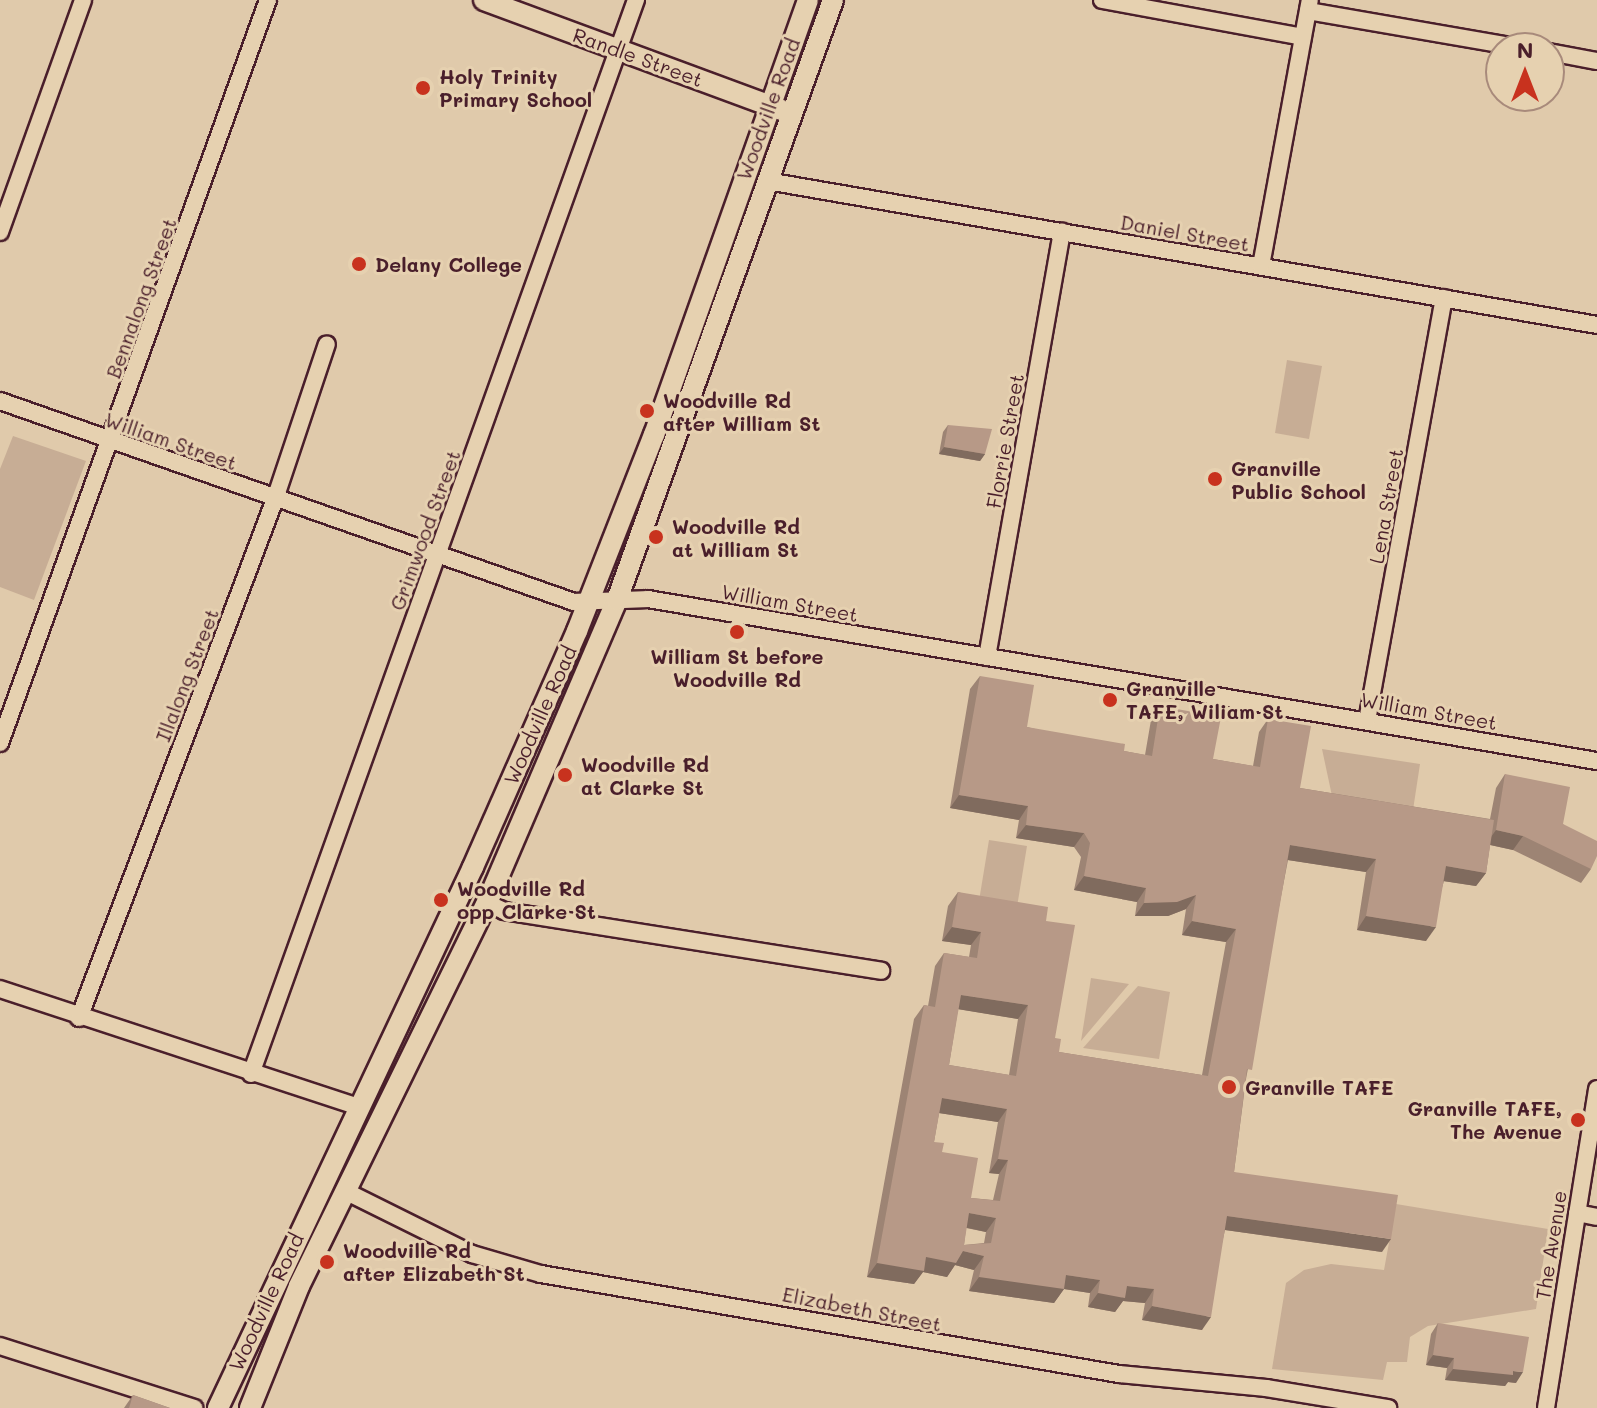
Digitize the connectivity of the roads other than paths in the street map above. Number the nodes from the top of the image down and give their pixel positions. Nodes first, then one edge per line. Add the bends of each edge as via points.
1 (83, 0) edge
2 (268, 0) edge
3 (484, 0) edge
4 (636, 0) edge
5 (808, 0) edge
6 (833, 0) edge
7 (1102, 0) edge
8 (1309, 5) edge
9 (1303, 37) junction
10 (1485, 40) edge
11 (618, 49) junction
12 (1565, 55) edge
13 (1597, 61) edge
14 (768, 105) junction
15 (791, 113) junction
16 (767, 181) junction
17 (0, 232) edge
18 (1062, 232) junction
19 (1261, 266) junction
20 (1444, 298) junction
21 (1597, 325) edge
22 (327, 344) dead end
23 (0, 401) edge
24 (111, 442) junction
25 (275, 499) junction
26 (437, 555) junction
27 (617, 600) junction
28 (590, 602) junction
29 (987, 657) junction
30 (1367, 721) junction
31 (0, 743) edge
32 (1597, 761) edge
33 (487, 903) junction
34 (881, 971) dead end
35 (0, 989) edge
36 (79, 1018) junction
37 (251, 1074) junction
38 (1597, 1089) edge
39 (358, 1107) junction
40 (345, 1191) junction
41 (1577, 1213) junction
42 (1597, 1217) edge
43 (0, 1346) edge
44 (1323, 1403) edge
45 (194, 1408) edge
46 (218, 1408) edge
47 (250, 1408) edge
48 (1388, 1408) edge
49 (1546, 1408) edge

1 - 17 street
2 - 24 street, Bennalong Street
3 - 11 main road, Randle Street
4 - 11 street, Grimwood Street
5 - 14 main road, Woodville Road
6 - 15 main road, Woodville Road
7 - 9 street
8 - 9 street
8 - 10 street
9 - 19 street
11 - 14 main road, Randle Street
11 - 26 street, Grimwood Street
12 - 13 street
14 - 15 main road, Randle Street
14 - 28 main road, Woodville Road
15 - 16 main road, Woodville Road
16 - 18 street, Daniel Street
16 - 27 main road, Woodville Road
18 - 19 street, Daniel Street
18 - 29 street, Florrie Street
19 - 20 street, Daniel Street
20 - 21 street, Daniel Street
20 - 30 street, Lena Street
22 - 25 street, Illalong Street
23 - 24 street, William Street
24 - 25 street, William Street
24 - 31 street, Bennalong Street
25 - 26 street, William Street
25 - 36 street, Illalong Street
26 - 28 street, William Street via 574,602
26 - 37 street, Grimwood Street
27 - 28 street, William Street
27 - 29 street, William Street via 648,599
27 - 33 main road, Woodville Road
28 - 39 main road, Woodville Road via 473,867
29 - 30 street, William Street
30 - 32 street, William Street
33 - 34 street via 504,911
33 - 40 main road, Woodville Road
35 - 36 street
36 - 37 street
37 - 39 street
38 - 41 street, The Avenue
39 - 46 main road, Woodville Road
40 - 44 street, Elizabeth Street via 472,1254 541,1274 1119,1374
40 - 47 main road, Woodville Road via 299,1286
41 - 42 street
41 - 49 street, The Avenue
43 - 45 street
44 - 48 street, Elizabeth Street

